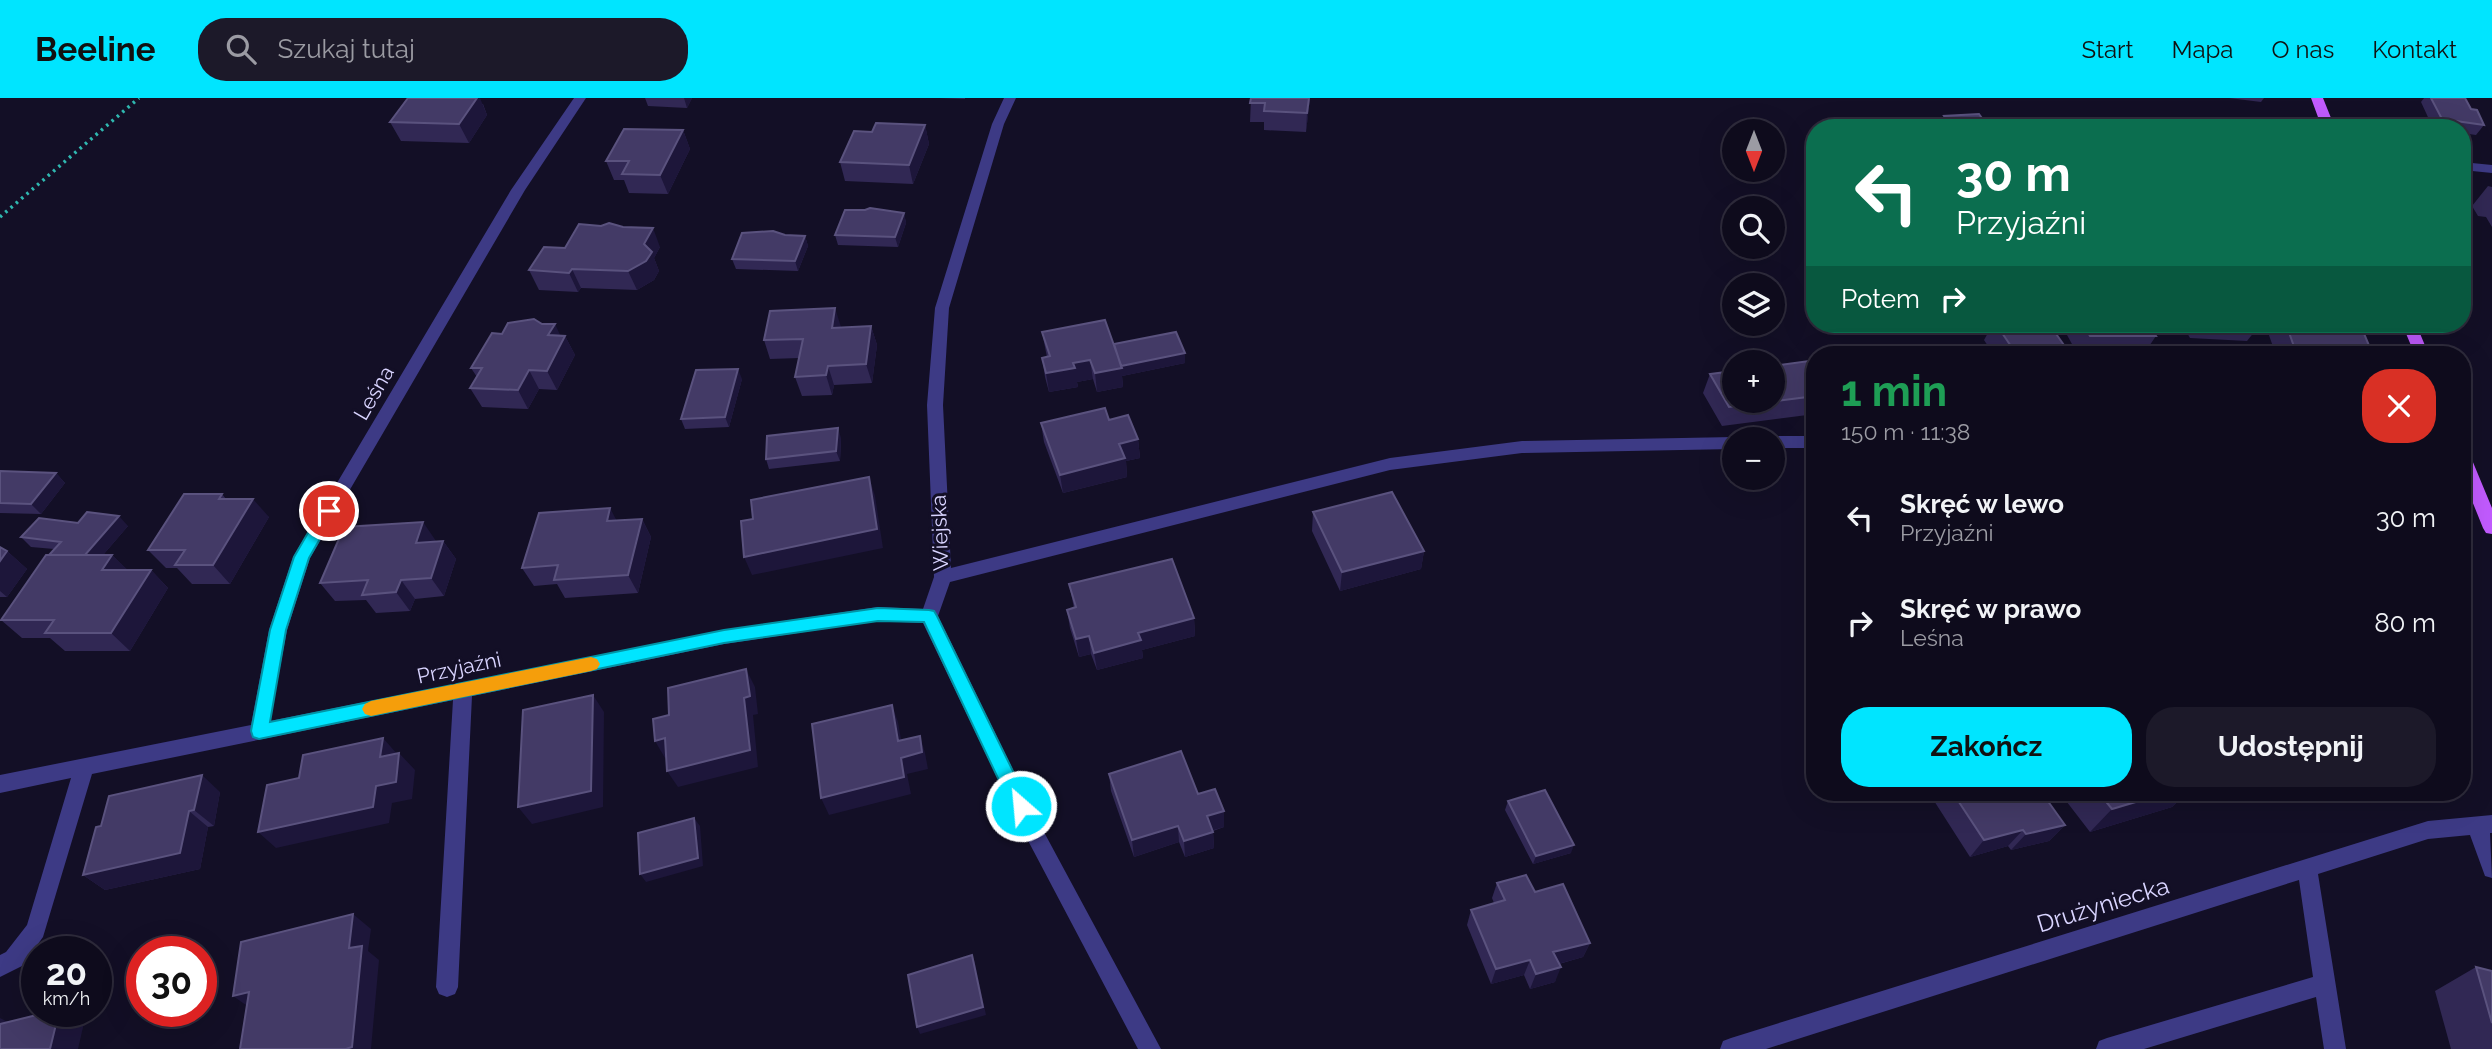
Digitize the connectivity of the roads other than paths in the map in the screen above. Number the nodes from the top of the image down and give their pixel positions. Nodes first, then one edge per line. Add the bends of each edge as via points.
1 (580, 98) edge
2 (1010, 98) edge
3 (2317, 98) edge
4 (2325, 119) edge
5 (2471, 167) edge
6 (2492, 169) edge
7 (1806, 442) edge
8 (1722, 443) edge
9 (1785, 443) edge
10 (2471, 476) edge
11 (2491, 522) edge
12 (943, 577) junction
13 (929, 616) junction
14 (463, 690) junction
15 (259, 731) junction
16 (84, 767) junction
17 (0, 784) edge
18 (2484, 825) edge
19 (2307, 868) junction
20 (2492, 869) edge
21 (0, 967) edge
22 (2325, 984) junction
23 (447, 987) dead end
24 (1150, 1049) edge
25 (1731, 1049) edge
26 (2107, 1049) edge
27 (2335, 1049) edge

1 - 15 street, Leśna via 518,190 302,557 278,630
2 - 12 street, Wiejska via 942,308 935,405
3 - 4 main road
5 - 6 street
7 - 9 street
8 - 12 street via 1522,447 1390,464
10 - 11 main road
12 - 13 street, Wiejska
13 - 14 street, Przyjaźni via 878,614 724,637
13 - 24 street via 1031,827
14 - 15 street, Przyjaźni
14 - 23 street
15 - 16 street, Przyjaźni
16 - 17 street, Przyjaźni
16 - 21 street via 36,930 15,959
18 - 19 street, Drużyniecka via 2428,830
18 - 20 street
19 - 22 street
19 - 25 street, Drużyniecka
22 - 26 street
22 - 27 street

